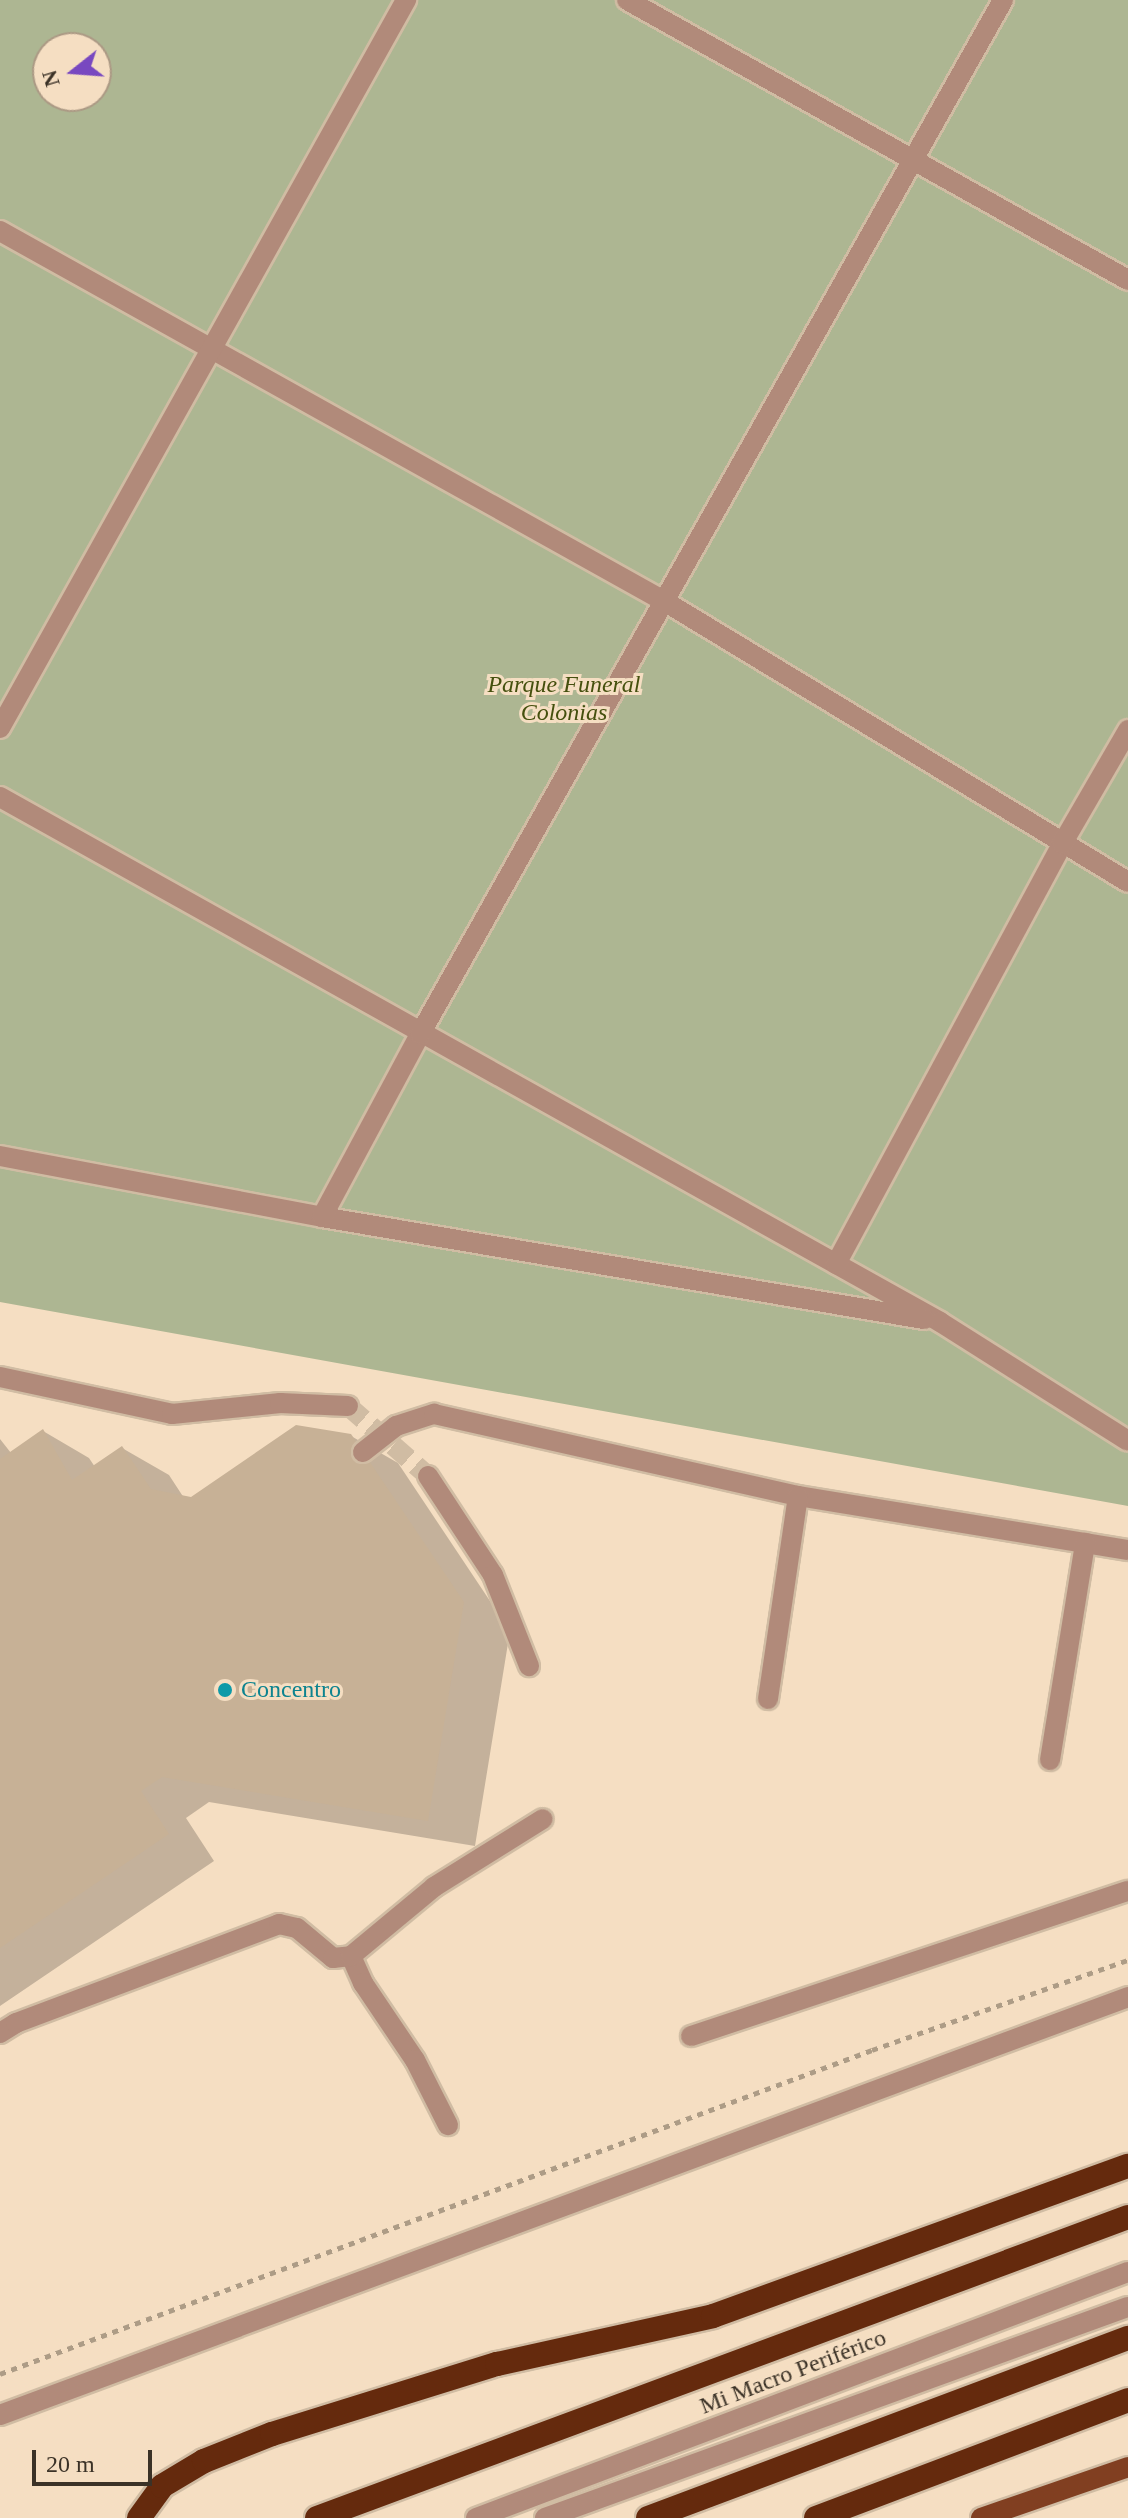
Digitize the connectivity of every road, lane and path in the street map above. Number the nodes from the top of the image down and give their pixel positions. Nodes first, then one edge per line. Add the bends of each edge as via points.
1 (406, 0) edge
2 (627, 0) edge
3 (1003, 0) edge
4 (913, 160) junction
5 (0, 231) edge
6 (1128, 280) edge
7 (211, 349) junction
8 (664, 601) junction
9 (0, 728) edge
10 (1128, 730) edge
11 (0, 797) edge
12 (1062, 844) junction
13 (1128, 882) edge
14 (420, 1034) junction
15 (0, 1156) edge
16 (322, 1217) junction
17 (836, 1264) junction
18 (940, 1322) junction
19 (0, 1377) edge
20 (348, 1406) tunnel mouth
21 (1128, 1441) edge
22 (363, 1452) dead end
23 (428, 1476) tunnel mouth
24 (798, 1496) junction
25 (1085, 1543) junction
26 (1128, 1550) edge
27 (529, 1666) dead end
28 (768, 1699) dead end
29 (1050, 1760) dead end
30 (543, 1819) dead end
31 (1128, 1891) edge
32 (351, 1956) junction
33 (1128, 1960) edge
34 (1128, 1997) edge
35 (0, 2033) edge
36 (691, 2036) dead end
37 (448, 2125) dead end
38 (1128, 2166) edge
39 (1128, 2217) edge
40 (1128, 2272) edge
41 (1128, 2307) edge
42 (1128, 2338) edge
43 (0, 2374) edge
44 (1128, 2400) edge
45 (0, 2415) edge
46 (1128, 2467) edge
47 (139, 2518) edge
48 (317, 2518) edge
49 (476, 2518) edge
50 (545, 2518) edge
51 (648, 2518) edge
52 (816, 2518) edge
53 (981, 2518) edge

1 - 7 street
2 - 4 street
3 - 4 street
4 - 6 street
4 - 8 street
5 - 7 street
7 - 8 street
7 - 9 street
8 - 12 street
8 - 14 street
10 - 12 street
11 - 14 street
12 - 13 street
12 - 17 street
14 - 16 street
14 - 17 street
15 - 16 street
16 - 18 street
17 - 18 street
18 - 21 street
19 - 20 street via 172,1414 280,1403
22 - 24 street via 396,1426 434,1414
23 - 27 street via 493,1575
24 - 25 street
24 - 28 street
25 - 26 street
25 - 29 street
30 - 32 street via 434,1887
31 - 36 street
32 - 35 street via 333,1958 297,1928 279,1924
32 - 37 street
33 - 43 path
34 - 45 street
38 - 47 highway via 713,2316 497,2364 272,2434 204,2461 162,2486
39 - 48 highway
40 - 49 street, Mi Macro Periférico
41 - 50 street
42 - 51 highway
44 - 52 highway
46 - 53 main road

